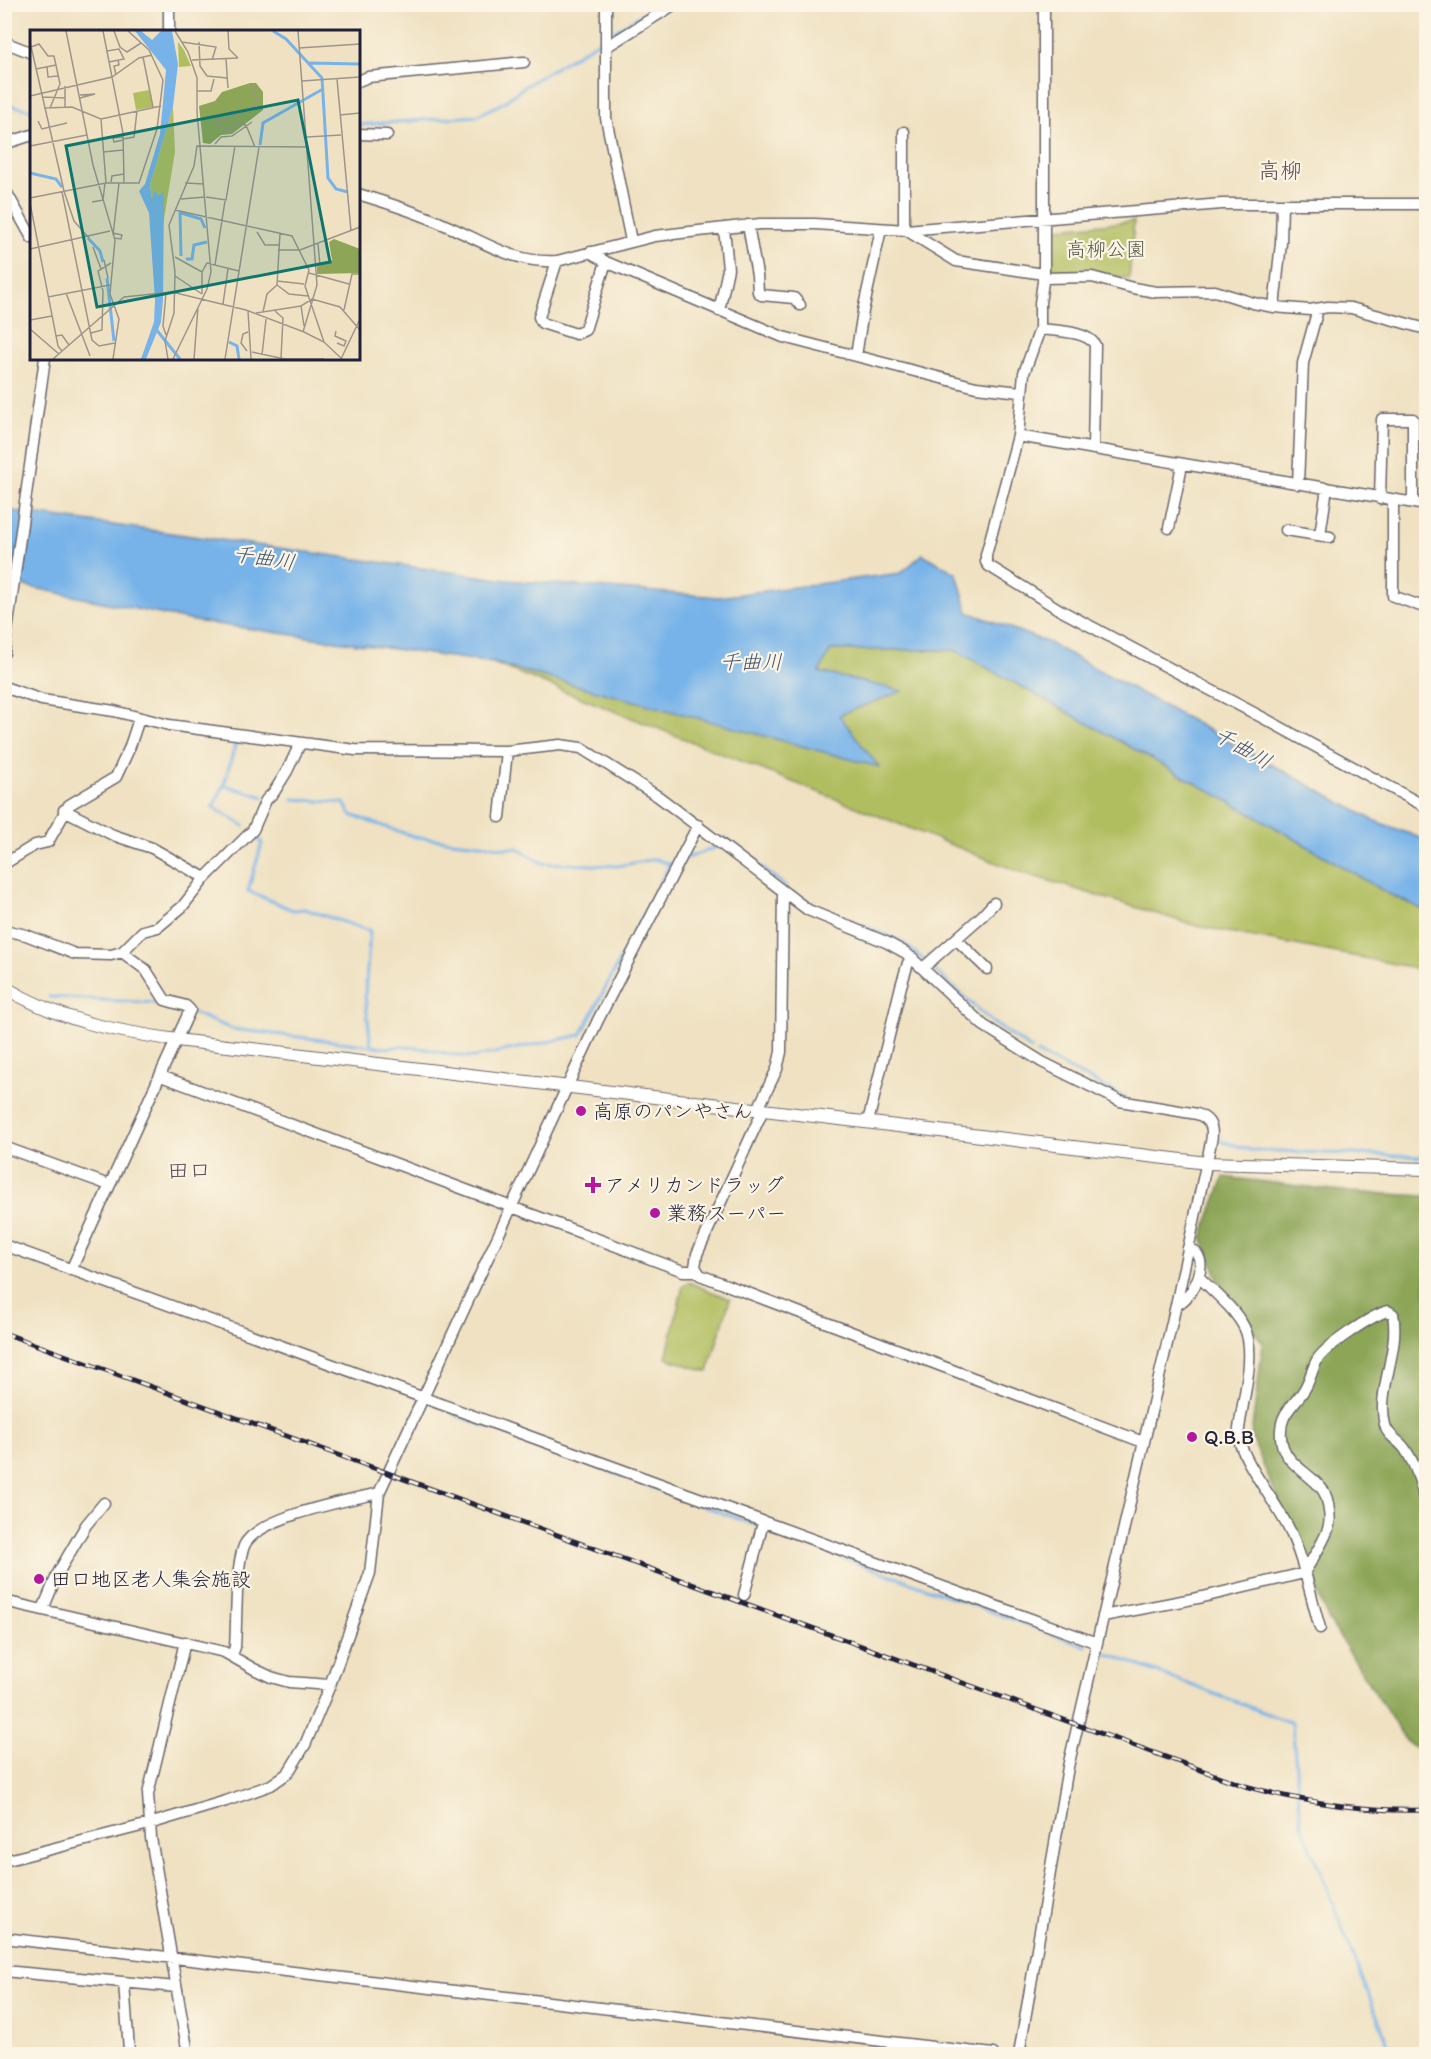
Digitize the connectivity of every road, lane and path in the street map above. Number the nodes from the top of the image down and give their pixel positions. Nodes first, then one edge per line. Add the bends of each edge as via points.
1 (170, 4) edge
2 (606, 4) edge
3 (675, 4) edge
4 (1044, 4) edge
5 (170, 30) edge
6 (606, 41) junction
7 (4, 42) edge
8 (30, 51) edge
9 (524, 62) dead end
10 (360, 80) edge
11 (904, 132) dead end
12 (360, 134) edge
13 (387, 135) dead end
14 (30, 136) edge
15 (4, 144) edge
16 (4, 188) edge
17 (360, 195) edge
18 (1282, 204) junction
19 (1426, 204) edge
20 (1044, 219) junction
21 (748, 225) junction
22 (724, 228) junction
23 (881, 229) junction
24 (906, 230) junction
25 (30, 234) edge
26 (631, 241) junction
27 (590, 252) junction
28 (557, 261) junction
29 (606, 262) junction
30 (1044, 276) junction
31 (800, 305) dead end
32 (1274, 307) junction
33 (1318, 309) junction
34 (719, 311) junction
35 (1040, 329) junction
36 (1426, 330) edge
37 (856, 356) junction
38 (45, 360) edge
39 (1020, 392) junction
40 (1018, 436) junction
41 (1093, 449) junction
42 (1182, 465) junction
43 (1298, 484) junction
44 (1327, 488) junction
45 (1380, 499) junction
46 (1393, 500) junction
47 (1413, 503) junction
48 (1426, 505) edge
49 (1169, 528) dead end
50 (1286, 530) dead end
51 (8, 606) edge
52 (1426, 608) edge
53 (4, 653) edge
54 (4, 687) edge
55 (139, 719) junction
56 (300, 744) junction
57 (507, 751) junction
58 (1426, 807) edge
59 (64, 810) junction
60 (500, 817) dead end
61 (698, 825) junction
62 (4, 864) edge
63 (205, 878) junction
64 (783, 891) junction
65 (994, 903) dead end
66 (4, 930) edge
67 (956, 939) junction
68 (122, 952) junction
69 (913, 958) junction
70 (923, 968) junction
71 (987, 969) dead end
72 (4, 987) edge
73 (177, 1040) junction
74 (161, 1076) junction
75 (567, 1086) junction
76 (760, 1109) junction
77 (868, 1122) junction
78 (4, 1147) edge
79 (1206, 1163) junction
80 (1426, 1169) edge
81 (109, 1185) junction
82 (511, 1207) junction
83 (4, 1245) edge
84 (1188, 1248) junction
85 (71, 1270) junction
86 (696, 1271) junction
87 (1200, 1278) junction
88 (1176, 1305) junction
89 (423, 1397) junction
90 (1143, 1442) junction
91 (379, 1493) junction
92 (104, 1503) dead end
93 (1426, 1520) edge
94 (762, 1526) junction
95 (1304, 1573) junction
96 (744, 1596) dead end
97 (4, 1601) edge
98 (43, 1609) junction
99 (1103, 1616) junction
100 (1320, 1628) dead end
101 (185, 1642) junction
102 (1096, 1643) junction
103 (232, 1655) junction
104 (330, 1685) junction
105 (149, 1824) junction
106 (4, 1861) edge
107 (4, 1938) edge
108 (170, 1958) junction
109 (4, 1971) edge
110 (124, 1983) junction
111 (176, 1988) junction
112 (129, 2050) dead end
113 (188, 2055) edge
114 (993, 2055) edge
115 (1019, 2055) edge

1 - 5 street
2 - 6 street
3 - 6 street
4 - 20 street
6 - 26 street via 606,118
7 - 8 street
9 - 10 street via 368,76
11 - 24 street
12 - 13 street
14 - 15 street
16 - 25 street
17 - 28 street via 445,224 522,259
18 - 19 street
18 - 20 street via 1222,204
18 - 32 street
20 - 24 street
20 - 30 street
21 - 22 street
21 - 23 street
21 - 31 street via 758,292 794,298
22 - 26 street
22 - 34 street via 728,269
23 - 24 street
23 - 37 street
24 - 30 street via 956,261
26 - 27 street
27 - 28 street
27 - 29 street
28 - 29 street via 539,317 542,323 576,334 585,330
29 - 34 street
30 - 32 street via 1092,277 1156,292 1215,291
30 - 35 street
32 - 33 street
33 - 36 street via 1351,308
33 - 43 street via 1303,363
34 - 37 street via 783,337
35 - 39 street
35 - 41 street via 1090,338 1095,345
37 - 39 street via 987,389
38 - 51 street
39 - 40 street
40 - 41 street
40 - 58 street via 986,555 989,566 1060,610
41 - 42 street
42 - 43 street
42 - 49 street
43 - 44 street
44 - 45 street
44 - 50 street via 1325,536
45 - 46 street
45 - 47 street via 1382,418 1413,419
46 - 47 street
46 - 52 street via 1393,596
47 - 48 street
51 - 53 street
54 - 55 street via 42,700 114,711
55 - 56 street
55 - 59 street via 116,777
56 - 57 street via 355,750
56 - 63 street via 253,830
57 - 60 street
57 - 61 street via 560,745 581,748
59 - 62 street via 48,842 34,845
59 - 63 street via 114,835 152,848
61 - 64 street
61 - 75 street
63 - 68 street via 182,907 159,927 143,931
64 - 69 street via 808,910 886,942
64 - 76 street via 781,1052
65 - 67 street
66 - 68 street via 75,954
67 - 70 street
67 - 71 street
68 - 73 street via 146,970 165,1000 186,1006 190,1012
69 - 70 street
69 - 77 street via 901,986
70 - 79 street via 983,1025 1042,1062 1120,1101 1206,1117 1212,1135
72 - 73 main road via 67,1018
73 - 74 street
73 - 75 main road
74 - 81 street
74 - 82 street
75 - 76 main road
75 - 82 street
76 - 77 main road
76 - 86 street via 697,1254
77 - 79 main road
78 - 81 street
79 - 80 main road
79 - 84 street
81 - 85 street
82 - 86 street via 683,1271
82 - 89 street
83 - 85 street
84 - 87 street via 1198,1255
84 - 88 street
85 - 89 street
86 - 90 street via 704,1278
87 - 88 street via 1184,1302
87 - 95 street via 1235,1313 1248,1337 1238,1438 1292,1536
88 - 90 street
89 - 91 street
89 - 94 street
90 - 99 street
91 - 103 street via 277,1521 250,1538 243,1550 239,1575
91 - 104 street via 370,1573
92 - 98 street via 58,1573
93 - 95 street via 1415,1465 1384,1424 1395,1323 1388,1311 1340,1337 1317,1360 1305,1389 1284,1413 1283,1449 1290,1461 1323,1490 1330,1518 1323,1541
94 - 96 street
94 - 102 street
95 - 99 street
95 - 100 street
97 - 98 street
98 - 101 street
99 - 102 street
101 - 103 street
101 - 105 street via 149,1785
102 - 115 street via 1058,1822
103 - 104 street via 271,1677
104 - 105 street via 300,1755 280,1780 237,1798
105 - 106 street
105 - 108 street
107 - 108 street
108 - 111 street
108 - 114 street
109 - 110 street
110 - 111 street
110 - 112 street
111 - 113 street

